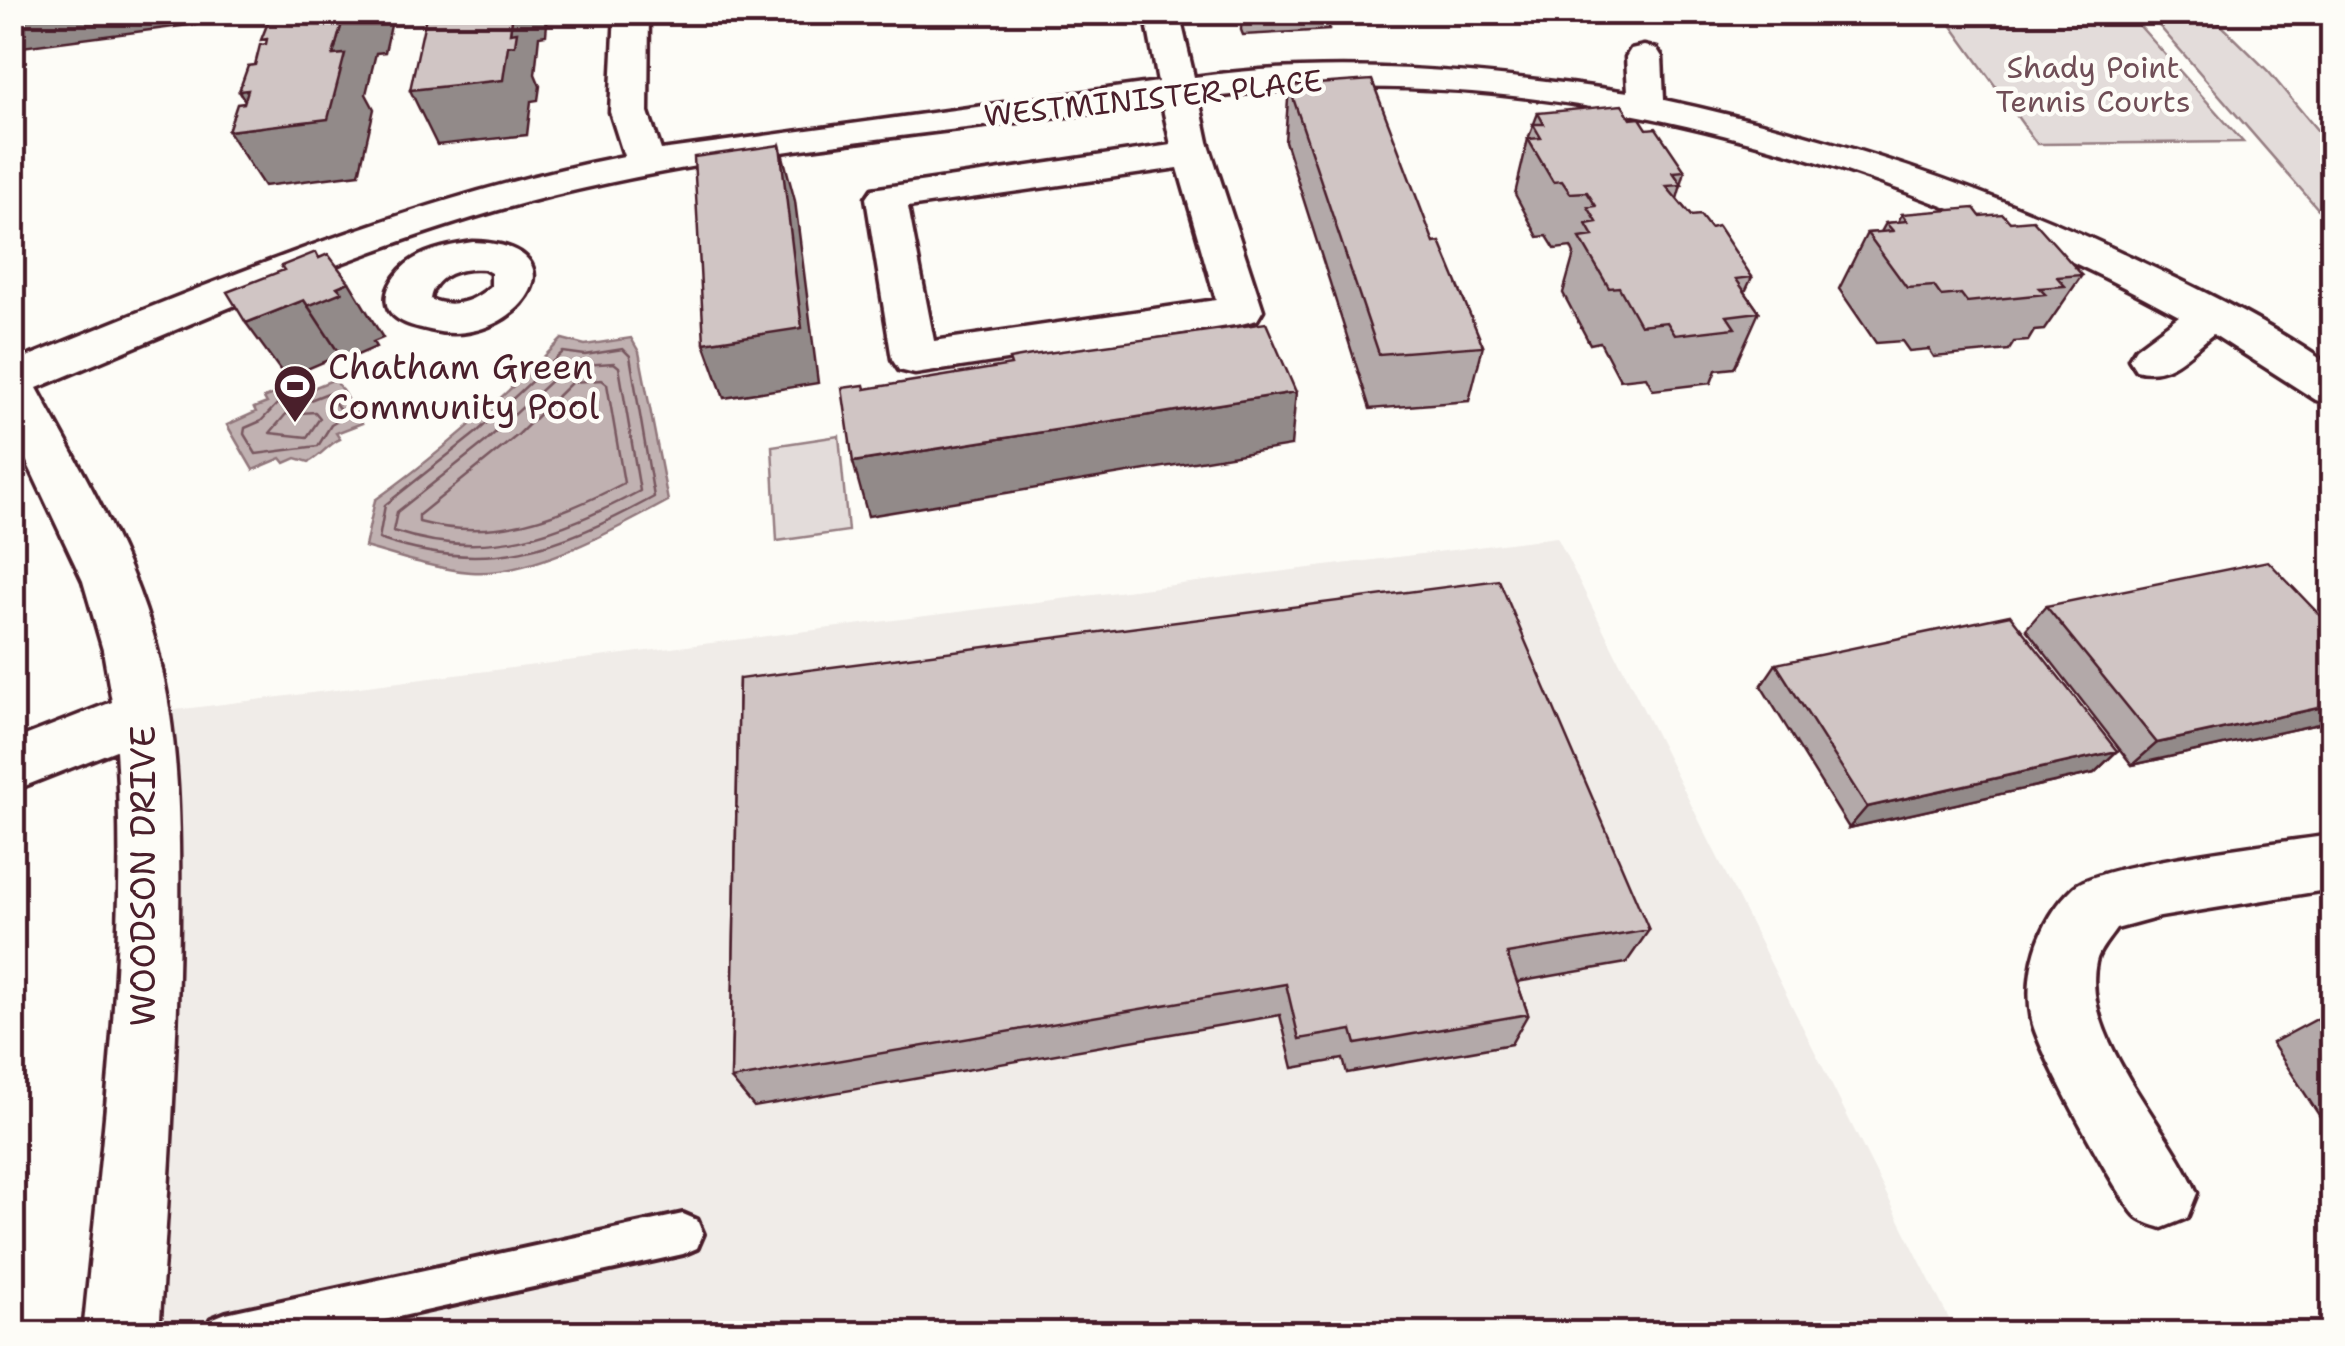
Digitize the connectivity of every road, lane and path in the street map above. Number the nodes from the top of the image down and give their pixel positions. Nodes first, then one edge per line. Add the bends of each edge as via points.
1 (632, 12) edge
2 (1162, 12) edge
3 (1644, 58) dead end
4 (1178, 91) junction
5 (1644, 106) junction
6 (1193, 154) junction
7 (646, 163) junction
8 (422, 221) junction
9 (451, 258) dead end
10 (2210, 314) junction
11 (2152, 359) dead end
12 (12, 383) edge
13 (2332, 389) edge
14 (142, 714) junction
15 (12, 767) edge
16 (2332, 862) edge
17 (2162, 1194) dead end
18 (683, 1234) dead end
19 (121, 1334) edge
20 (226, 1334) edge

1 - 7 street via 629,112
2 - 4 street
3 - 5 street
4 - 5 street, WESTMINISTER PLACE via 1362,78
4 - 6 street
4 - 7 street, WESTMINISTER PLACE
5 - 10 street, WESTMINISTER PLACE via 1786,139 1968,199 2086,248
6 - 6 street via 1242,310 915,359 886,198
7 - 8 street, WESTMINISTER PLACE
8 - 9 street
8 - 12 street, WESTMINISTER PLACE
10 - 11 street
10 - 13 street, WESTMINISTER PLACE
12 - 14 street, WOODSON DRIVE via 99,554
14 - 15 street
14 - 19 street, WOODSON DRIVE via 149,878
16 - 17 street via 2160,888 2096,906 2064,954 2066,1021
18 - 20 lane

